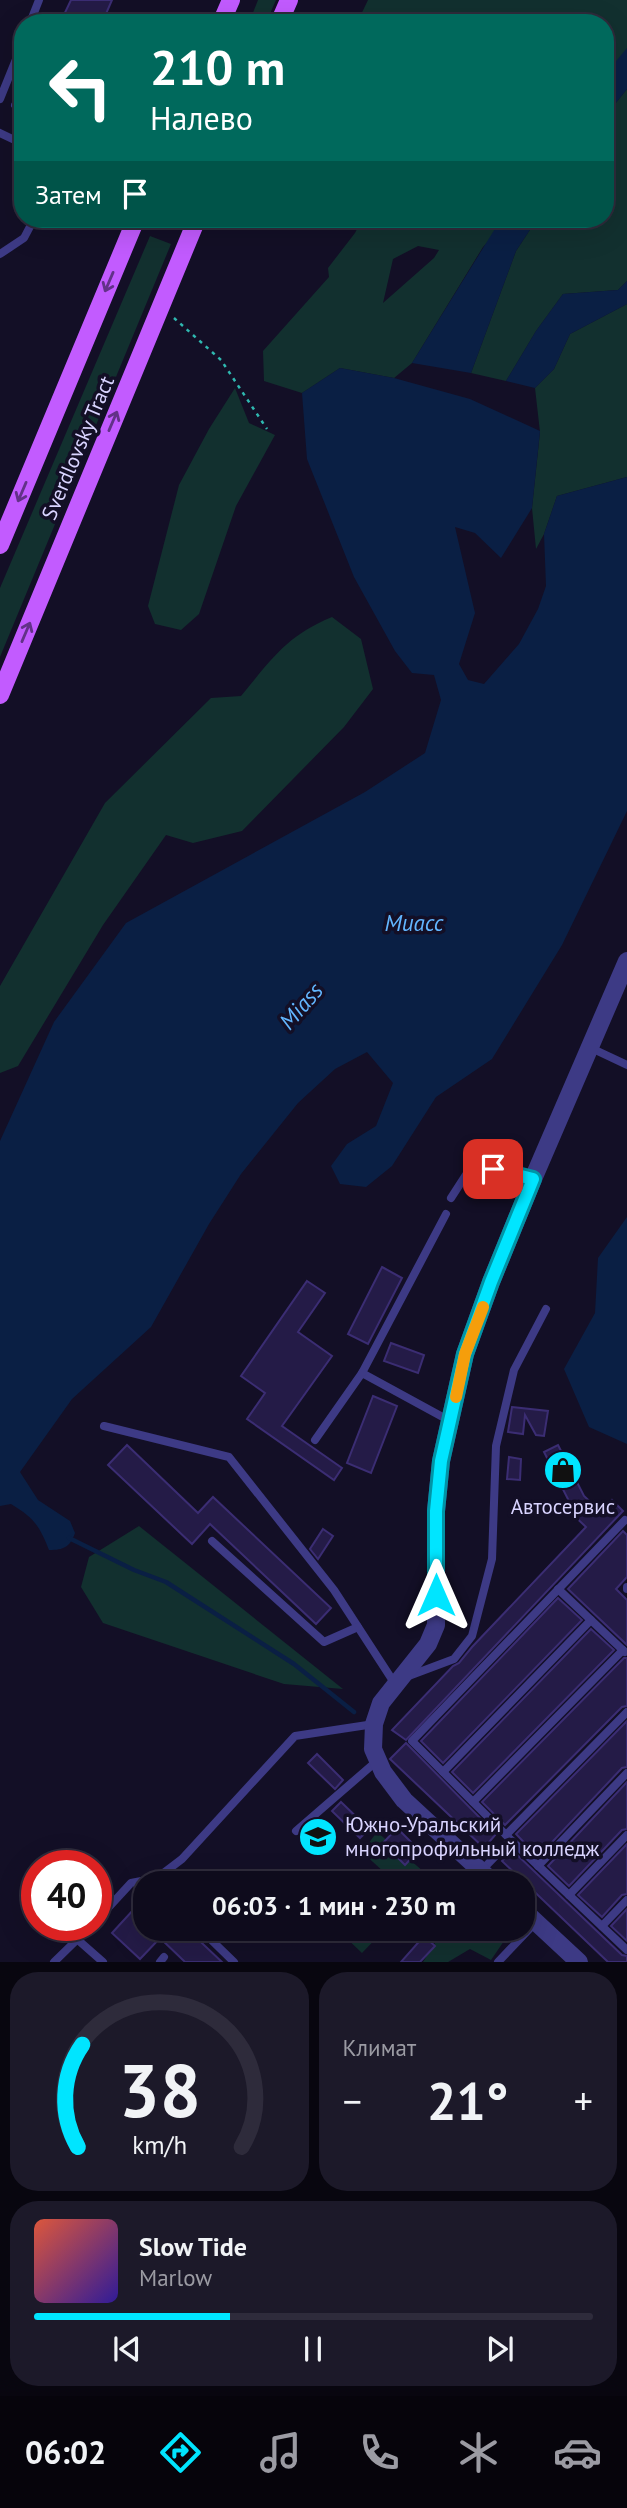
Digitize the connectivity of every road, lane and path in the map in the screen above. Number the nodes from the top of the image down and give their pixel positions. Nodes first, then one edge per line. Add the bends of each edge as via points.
1 (14, 64) edge
2 (0, 99) edge
3 (29, 228) edge
4 (132, 228) edge
5 (189, 228) edge
6 (0, 254) edge
7 (161, 306) junction
8 (267, 429) dead end
9 (0, 545) edge
10 (0, 695) edge
11 (627, 961) edge
12 (591, 1048) junction
13 (627, 1065) edge
14 (533, 1179) junction
15 (451, 1198) dead end
16 (446, 1214) dead end
17 (547, 1309) dead end
18 (362, 1373) junction
19 (450, 1421) junction
20 (104, 1426) dead end
21 (315, 1440) dead end
22 (625, 1520) dead end
23 (212, 1541) dead end
24 (558, 1589) junction
25 (591, 1620) junction
26 (358, 1627) junction
27 (625, 1652) edge
28 (396, 1682) junction
29 (627, 1712) edge
30 (374, 1724) junction
31 (378, 1760) junction
32 (443, 1772) junction
33 (627, 1773) edge
34 (473, 1802) junction
35 (296, 1831) dead end
36 (627, 1835) edge
37 (509, 1838) junction
38 (538, 1866) junction
39 (168, 1871) edge
40 (481, 1871) edge
41 (490, 1871) edge
42 (133, 1883) edge
43 (569, 1895) junction
44 (627, 1900) edge
45 (112, 1904) edge
46 (535, 1922) edge
47 (601, 1926) junction
48 (77, 1941) edge
49 (79, 1941) edge
50 (212, 1941) edge
51 (512, 1941) edge
52 (627, 1950) edge
53 (54, 1962) edge
54 (103, 1962) edge
55 (233, 1962) edge
56 (498, 1962) edge
57 (579, 1962) edge

1 - 2 lane
3 - 6 lane via 24,238
4 -> 9 main road, Sverdlovsky Tract
5 - 7 main road, Sverdlovsky Tract
7 - 8 path via 221,360
10 -> 7 main road, Sverdlovsky Tract
11 - 12 street
12 - 13 lane
12 - 14 street
14 - 15 lane via 473,1164
14 - 19 street via 465,1354
16 - 18 lane
17 - 28 lane via 514,1370 496,1447 492,1559 472,1636 454,1659
18 - 19 lane
18 - 21 lane
19 - 28 street via 436,1511 436,1625 428,1644
20 - 26 lane via 229,1457
22 - 24 lane
23 - 26 lane via 324,1642
24 - 25 lane
24 - 32 lane via 412,1741
25 - 27 lane
25 - 32 lane
26 - 28 lane
27 - 34 lane
28 - 30 street via 381,1703
29 - 37 lane
30 - 31 street via 373,1749
30 - 39 lane via 295,1735
31 - 35 lane
31 - 40 street via 404,1800
32 - 34 lane
33 - 38 lane
34 - 37 lane
36 - 43 lane
37 - 38 lane
37 - 41 lane
38 - 43 lane
42 - 45 lane
43 - 47 lane
44 - 47 lane
46 - 57 street
47 - 52 lane
48 - 53 lane
49 - 54 lane
50 - 55 lane
51 - 56 lane

